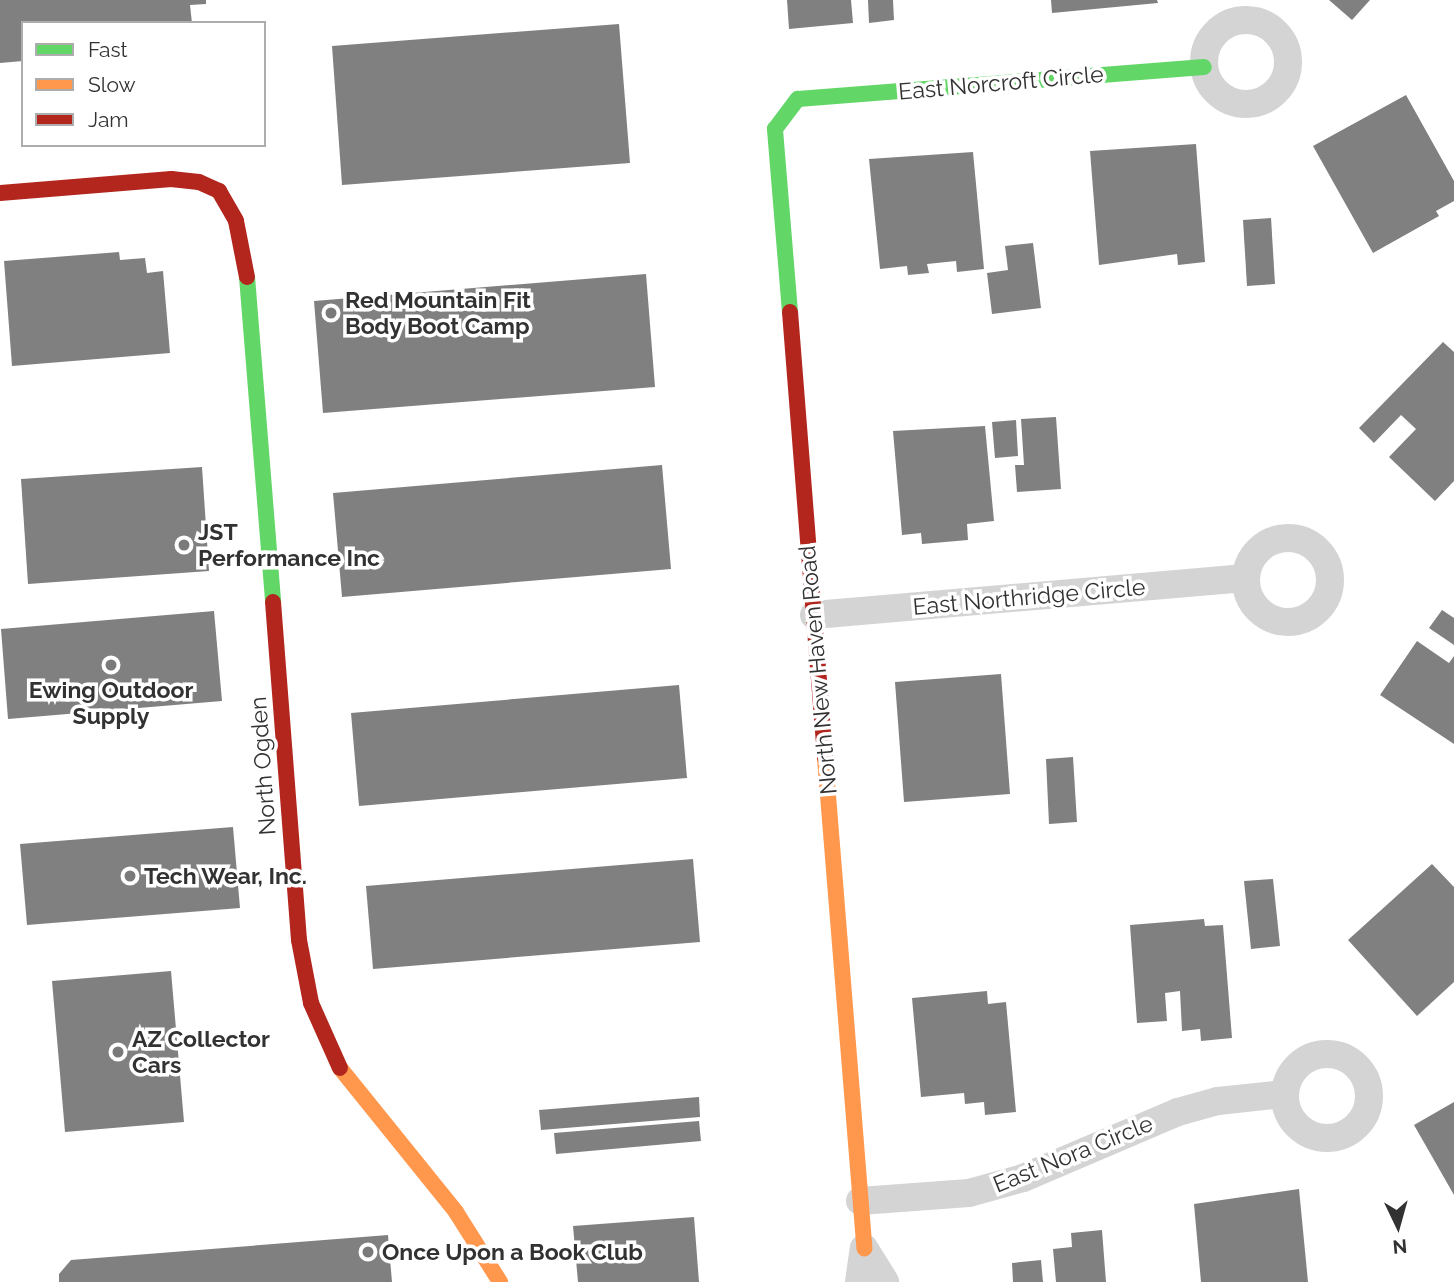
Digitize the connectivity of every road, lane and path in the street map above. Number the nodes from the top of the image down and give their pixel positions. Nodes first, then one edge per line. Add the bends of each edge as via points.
1 (1204, 67) dead end
2 (798, 99) joint
3 (0, 193) edge
4 (1245, 578) dead end
5 (814, 615) junction
6 (1284, 1094) dead end
7 (860, 1201) junction
8 (864, 1248) junction
9 (500, 1282) edge
10 (859, 1282) edge
11 (885, 1282) edge

1 - 2 street, East Norcroft Circle
2 - 5 street, North New Haven Road via 775,129
3 - 9 street, North Ogden via 171,179 219,191 236,221 246,261 299,940 311,1003 345,1078 456,1212 489,1257
4 - 5 street, East Northridge Circle
5 - 7 street, North New Haven Road
6 - 7 street, East Nora Circle via 1218,1101 1178,1112 1034,1174 969,1194
7 - 8 street, North New Haven Road
8 - 10 street, North New Haven Road
8 - 11 street, North New Haven Road

